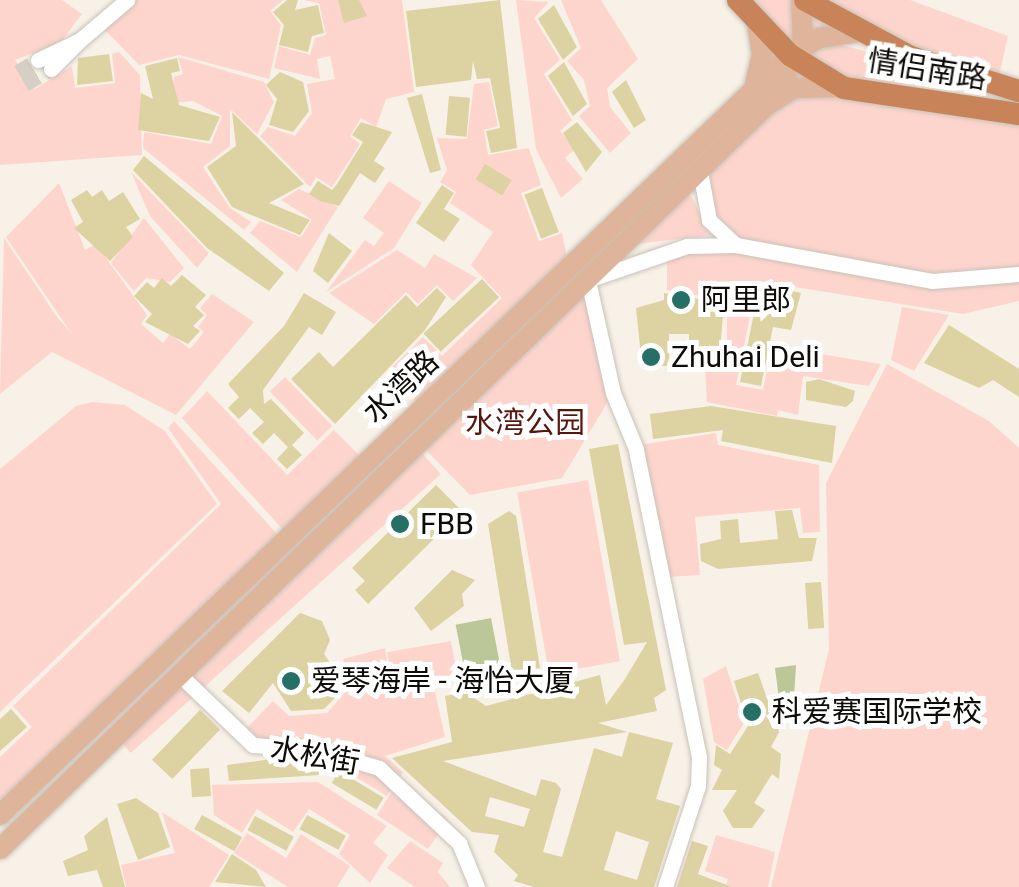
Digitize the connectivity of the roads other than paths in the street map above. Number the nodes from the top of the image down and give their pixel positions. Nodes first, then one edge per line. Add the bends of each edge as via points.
1 (126, 0) edge
2 (738, 0) edge
3 (803, 0) edge
4 (757, 22) junction
5 (858, 32) junction
6 (797, 53) junction
7 (44, 64) tunnel mouth
8 (960, 76) junction
9 (844, 88) junction
10 (1019, 90) edge
11 (760, 97) junction
12 (949, 105) junction
13 (1019, 114) edge
14 (700, 171) junction
15 (736, 245) junction
16 (1019, 274) edge
17 (588, 280) junction
18 (163, 659) junction
19 (181, 676) junction
20 (0, 815) edge
21 (0, 849) edge
22 (477, 887) edge
23 (665, 887) edge

1 - 7 street
2 - 4 highway, 情侣南路
3 - 5 highway, 情侣南路
3 - 6 main road
4 - 6 highway, 情侣南路
4 - 11 main road
5 - 6 main road
5 - 8 highway, 情侣南路
6 - 9 highway, 情侣南路
6 - 11 main road, 水湾路
8 - 10 highway, 情侣南路
8 - 12 highway via 963,94
9 - 11 main road, 水湾路 via 794,88
9 - 12 highway, 情侣南路
11 - 14 main road, 水湾路
11 - 18 main road, 水湾路
12 - 13 highway, 情侣南路
14 - 15 street via 709,220
14 - 17 main road, 水湾路
15 - 16 street, 水湾路 via 932,281
15 - 17 street, 水湾路 via 656,251
17 - 19 main road, 水湾路
17 - 23 street via 614,393 636,449 700,757
18 - 19 main road
18 - 20 main road, 水湾路
19 - 21 main road, 水湾路
19 - 22 street, 水松街 via 253,745 318,750 378,768 459,843

